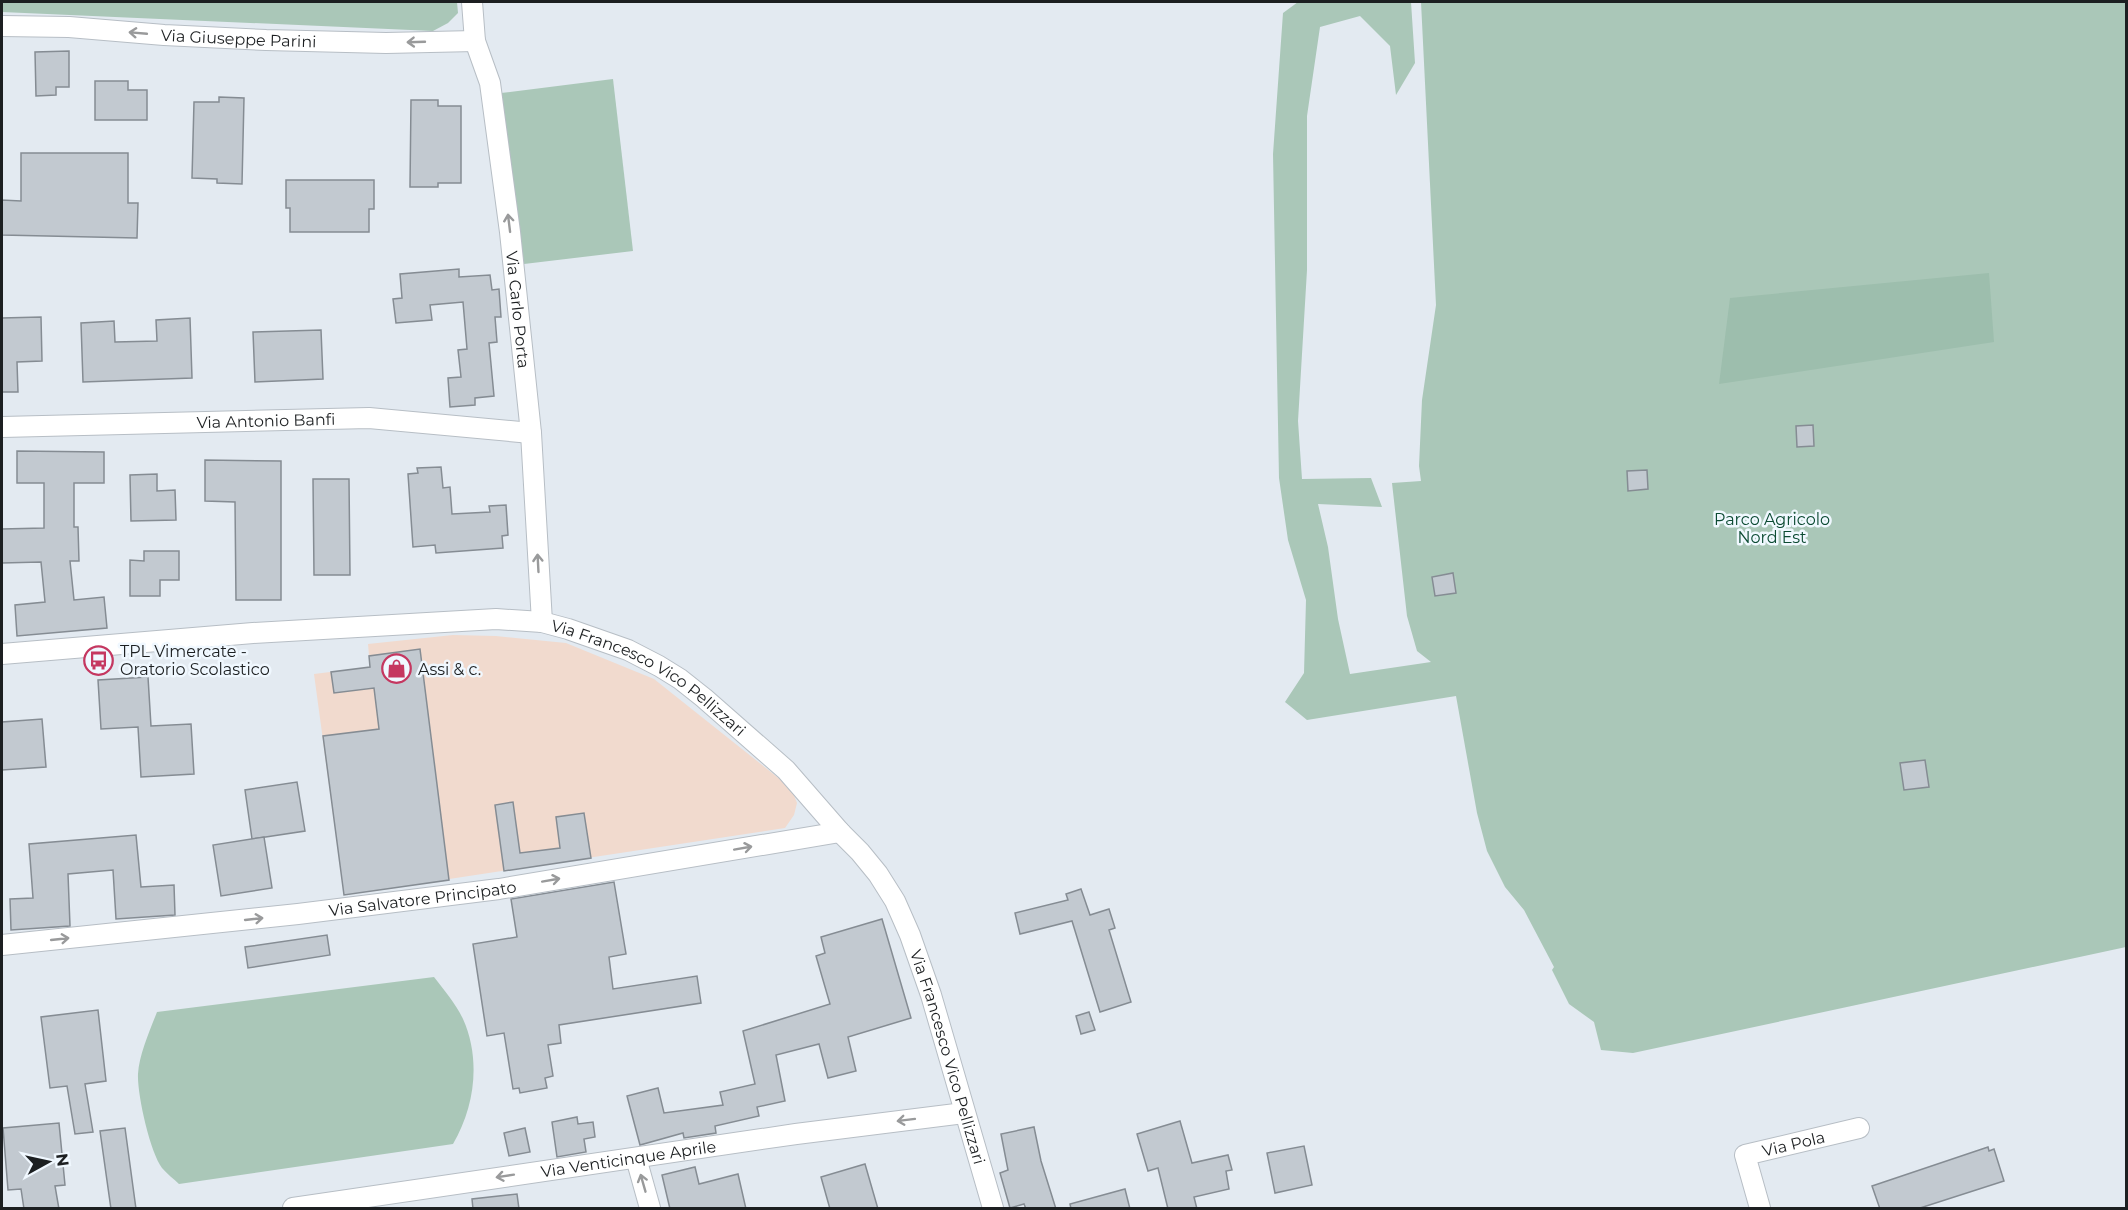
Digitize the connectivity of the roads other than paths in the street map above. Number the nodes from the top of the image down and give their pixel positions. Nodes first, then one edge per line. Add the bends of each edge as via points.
1 (472, 2) edge
2 (2, 26) edge
3 (475, 41) junction
4 (2, 427) edge
5 (531, 433) junction
6 (542, 622) junction
7 (2, 654) edge
8 (840, 832) junction
9 (2, 945) edge
10 (964, 1113) junction
11 (1859, 1128) dead end
12 (636, 1158) junction
13 (293, 1209) edge
14 (650, 1209) edge
15 (993, 1209) edge
16 (1760, 1209) edge

1 - 3 street, Via Carlo Porta
3 -> 2 street, Via Giuseppe Parini via 350,42
5 -> 3 street, Via Carlo Porta via 490,83
4 - 5 street, Via Antonio Banfi via 369,418
6 -> 5 street, Via Carlo Porta
6 - 7 street, Via Francesco Vico Pellizzari via 496,619 415,623
6 - 8 street, Via Francesco Vico Pellizzari via 628,650 680,679 786,770
9 -> 8 street, Via Salvatore Principato via 499,889
8 - 10 street, Via Francesco Vico Pellizzari via 861,852 895,901 931,994
10 -> 12 street, Via Venticinque Aprile
10 - 15 street, Via Francesco Vico Pellizzari
11 - 16 street, Via Pola via 1745,1155
12 -> 13 street, Via Venticinque Aprile
14 -> 12 street

